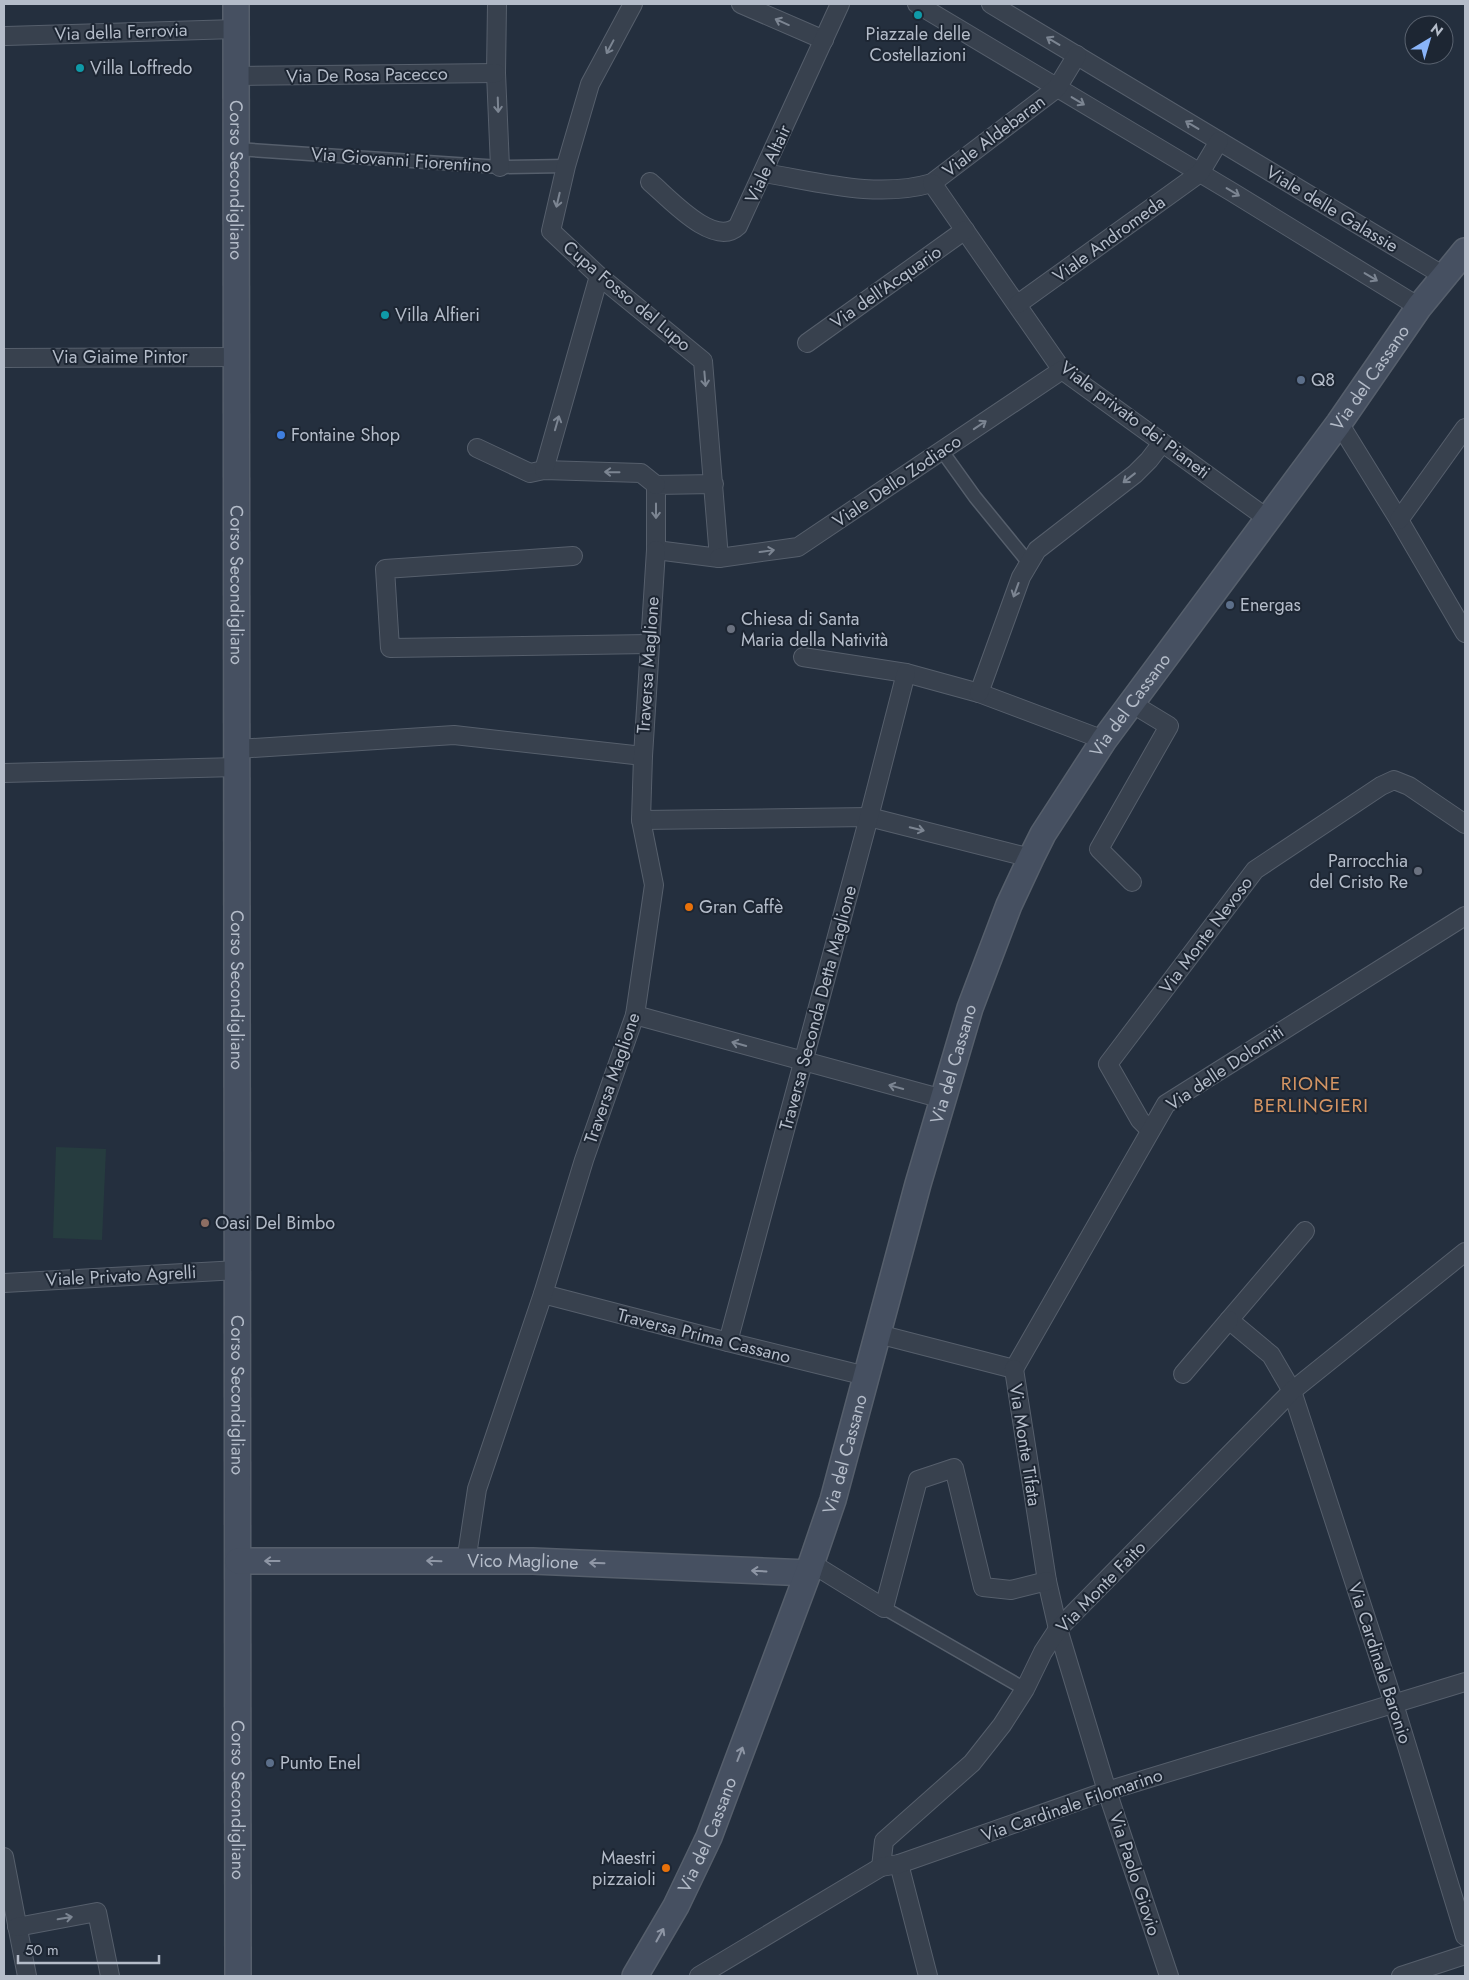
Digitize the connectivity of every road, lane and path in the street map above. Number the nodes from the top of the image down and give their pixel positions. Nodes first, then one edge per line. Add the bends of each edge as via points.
1 (236, 4) edge
2 (497, 4) edge
3 (633, 4) edge
4 (741, 4) edge
5 (840, 4) edge
6 (917, 4) edge
7 (992, 4) edge
8 (236, 29) junction
9 (6, 36) dead end
10 (824, 40) junction
11 (1077, 56) junction
12 (496, 73) junction
13 (237, 76) junction
14 (1057, 88) junction
15 (1219, 141) junction
16 (237, 149) junction
17 (566, 166) junction
18 (500, 167) junction
19 (764, 173) junction
20 (1200, 173) junction
21 (650, 182) dead end
22 (932, 183) junction
23 (965, 230) junction
24 (1465, 251) edge
25 (599, 276) junction
26 (1444, 276) junction
27 (1018, 304) junction
28 (1419, 307) junction
29 (807, 343) dead end
30 (237, 357) junction
31 (4, 358) edge
32 (1062, 370) junction
33 (1339, 423) junction
34 (1465, 428) edge
35 (1162, 442) junction
36 (477, 448) dead end
37 (942, 451) junction
38 (544, 470) junction
39 (656, 484) junction
40 (714, 484) junction
41 (1268, 519) junction
42 (1399, 520) junction
43 (656, 550) junction
44 (573, 556) dead end
45 (719, 558) junction
46 (1028, 562) junction
47 (1463, 627) edge
48 (649, 644) junction
49 (803, 657) dead end
50 (906, 673) junction
51 (979, 693) junction
52 (1131, 703) junction
53 (1104, 740) junction
54 (643, 756) junction
55 (237, 758) junction
56 (4, 773) edge
57 (869, 817) junction
58 (642, 820) junction
59 (1465, 824) edge
60 (1031, 858) junction
61 (1132, 882) dead end
62 (1465, 916) edge
63 (636, 1015) junction
64 (804, 1062) junction
65 (943, 1099) junction
66 (1150, 1130) junction
67 (1305, 1231) dead end
68 (1465, 1252) edge
69 (238, 1270) junction
70 (4, 1283) edge
71 (543, 1294) junction
72 (1229, 1320) junction
73 (878, 1334) junction
74 (728, 1342) junction
75 (1014, 1369) junction
76 (1183, 1374) dead end
77 (866, 1376) junction
78 (1292, 1391) junction
79 (238, 1561) junction
80 (466, 1562) junction
81 (809, 1568) junction
82 (1047, 1581) junction
83 (884, 1608) junction
84 (1058, 1629) junction
85 (1465, 1682) edge
86 (1025, 1689) junction
87 (1394, 1704) junction
88 (1107, 1791) junction
89 (4, 1856) edge
90 (899, 1864) junction
91 (881, 1867) junction
92 (17, 1927) junction
93 (1465, 1936) edge
94 (1465, 1955) edge
95 (27, 1976) edge
96 (110, 1976) edge
97 (238, 1976) edge
98 (635, 1976) edge
99 (699, 1976) edge
100 (928, 1976) edge
101 (1168, 1976) edge
102 (1401, 1976) edge

1 - 8 main road, Corso Secondigliano
2 - 12 street
3 -> 17 street, Cupa Fosso del Lupo via 590,84
10 -> 4 street
5 - 10 street, Viale Altair
6 - 14 street
11 -> 7 street, Viale delle Galassie
8 - 9 street, Via della Ferrovia
8 - 13 main road, Corso Secondigliano
10 - 19 street, Viale Altair
11 - 14 street
15 -> 11 street, Viale delle Galassie
12 - 13 street, Via De Rosa Pacecco
12 -> 18 street
13 - 16 main road, Corso Secondigliano
14 -> 20 street
14 - 22 street, Viale Aldebaran
15 - 20 street
15 - 26 street, Viale delle Galassie
16 - 18 street, Via Giovanni Fiorentino
16 - 30 main road, Corso Secondigliano
17 - 18 street, Via Giovanni Fiorentino
17 -> 25 street, Cupa Fosso del Lupo via 551,231
19 - 21 street, Viale Altair via 738,226 723,232 698,223
19 - 22 street via 874,191 912,189
20 - 27 street, Viale Andromeda
20 -> 28 street
22 - 23 street, Viale privato dei Pianeti
23 - 27 street, Viale privato dei Pianeti
23 - 29 street, Via dell'Acquario
24 - 26 main road, Via del Cassano
38 -> 25 street
25 -> 40 street, Cupa Fosso del Lupo via 703,361
26 - 28 main road, Via del Cassano
27 - 32 street, Viale privato dei Pianeti
28 - 33 main road, Via del Cassano
30 - 31 street, Via Giaime Pintor
30 - 55 main road, Corso Secondigliano
32 - 35 street, Viale privato dei Pianeti
37 -> 32 street, Viale Dello Zodiaco
33 - 41 main road, Via del Cassano
33 - 42 street
34 - 42 street
35 - 41 street, Viale privato dei Pianeti
35 -> 46 street via 1135,474 1037,550
36 - 38 street via 530,473
45 -> 37 street, Viale Dello Zodiaco via 798,547
37 - 46 street
39 -> 38 street via 641,473
39 - 40 street
39 -> 43 street, Traversa Maglione
40 - 45 street, Cupa Fosso del Lupo
41 - 52 main road, Via del Cassano
42 - 47 street
43 - 45 street, Viale Dello Zodiaco
43 - 48 street, Traversa Maglione
44 - 48 street via 385,569 390,648
46 -> 51 street
48 - 54 street, Traversa Maglione
49 - 50 street
50 - 51 street
50 - 57 street, Traversa Seconda Detta Maglione
51 - 53 street
52 - 53 main road, Via del Cassano
52 - 61 street via 1169,726 1100,849
53 - 60 main road, Via del Cassano
54 - 55 street via 454,734
54 - 58 street, Traversa Maglione
55 - 56 street
55 - 69 main road, Corso Secondigliano
57 - 58 street
57 -> 60 street
57 - 64 street, Traversa Seconda Detta Maglione
58 - 63 street, Traversa Maglione via 654,885
59 - 66 street, Via Monte Nevoso via 1409,786 1394,780 1380,786 1255,870 1108,1064 1140,1120
60 - 65 main road, Via del Cassano via 983,971
62 - 66 street, Via delle Dolomiti via 1166,1104
64 -> 63 street
63 - 71 street, Traversa Maglione via 584,1160
65 -> 64 street
64 - 74 street, Traversa Seconda Detta Maglione
65 - 73 main road, Via del Cassano
66 - 75 street, Via delle Dolomiti
67 - 72 street
68 - 78 street, Via Monte Faito
69 - 70 street, Viale Privato Agrelli
69 - 79 main road, Corso Secondigliano
71 - 74 street, Traversa Prima Cassano
71 - 80 street, Traversa Maglione via 477,1489
72 - 76 street
72 - 78 street via 1271,1355
73 - 75 street, Via Monte Tifata
73 - 77 main road, Via del Cassano
74 - 77 street, Traversa Prima Cassano
75 - 82 street, Via Monte Tifata
77 - 81 main road, Via del Cassano via 833,1500
78 - 84 street, Via Monte Faito
78 - 87 street, Via Cardinale Baronio
80 -> 79 main road, Vico Maglione
79 - 97 main road, Corso Secondigliano
81 -> 80 main road, Vico Maglione
81 - 83 street
98 -> 81 main road, Via del Cassano via 676,1906 709,1837
82 - 83 street via 1011,1590 983,1587 954,1468 918,1480
82 - 84 street, Via Monte Tifata
83 - 86 street
84 - 86 street, Via Monte Faito
84 - 88 street, Via Paolo Giovio
85 - 87 street, Via Cardinale Filomarino
86 - 91 street, Via Monte Faito via 972,1763 884,1840
87 - 88 street, Via Cardinale Filomarino
87 - 93 street, Via Cardinale Baronio
88 - 90 street, Via Cardinale Filomarino
88 - 101 street, Via Paolo Giovio
89 - 92 street
90 - 91 street, Via Cardinale Filomarino
90 - 100 street
91 - 99 street, Via Cardinale Filomarino
92 - 95 street
92 -> 96 street via 97,1912
94 - 102 street

